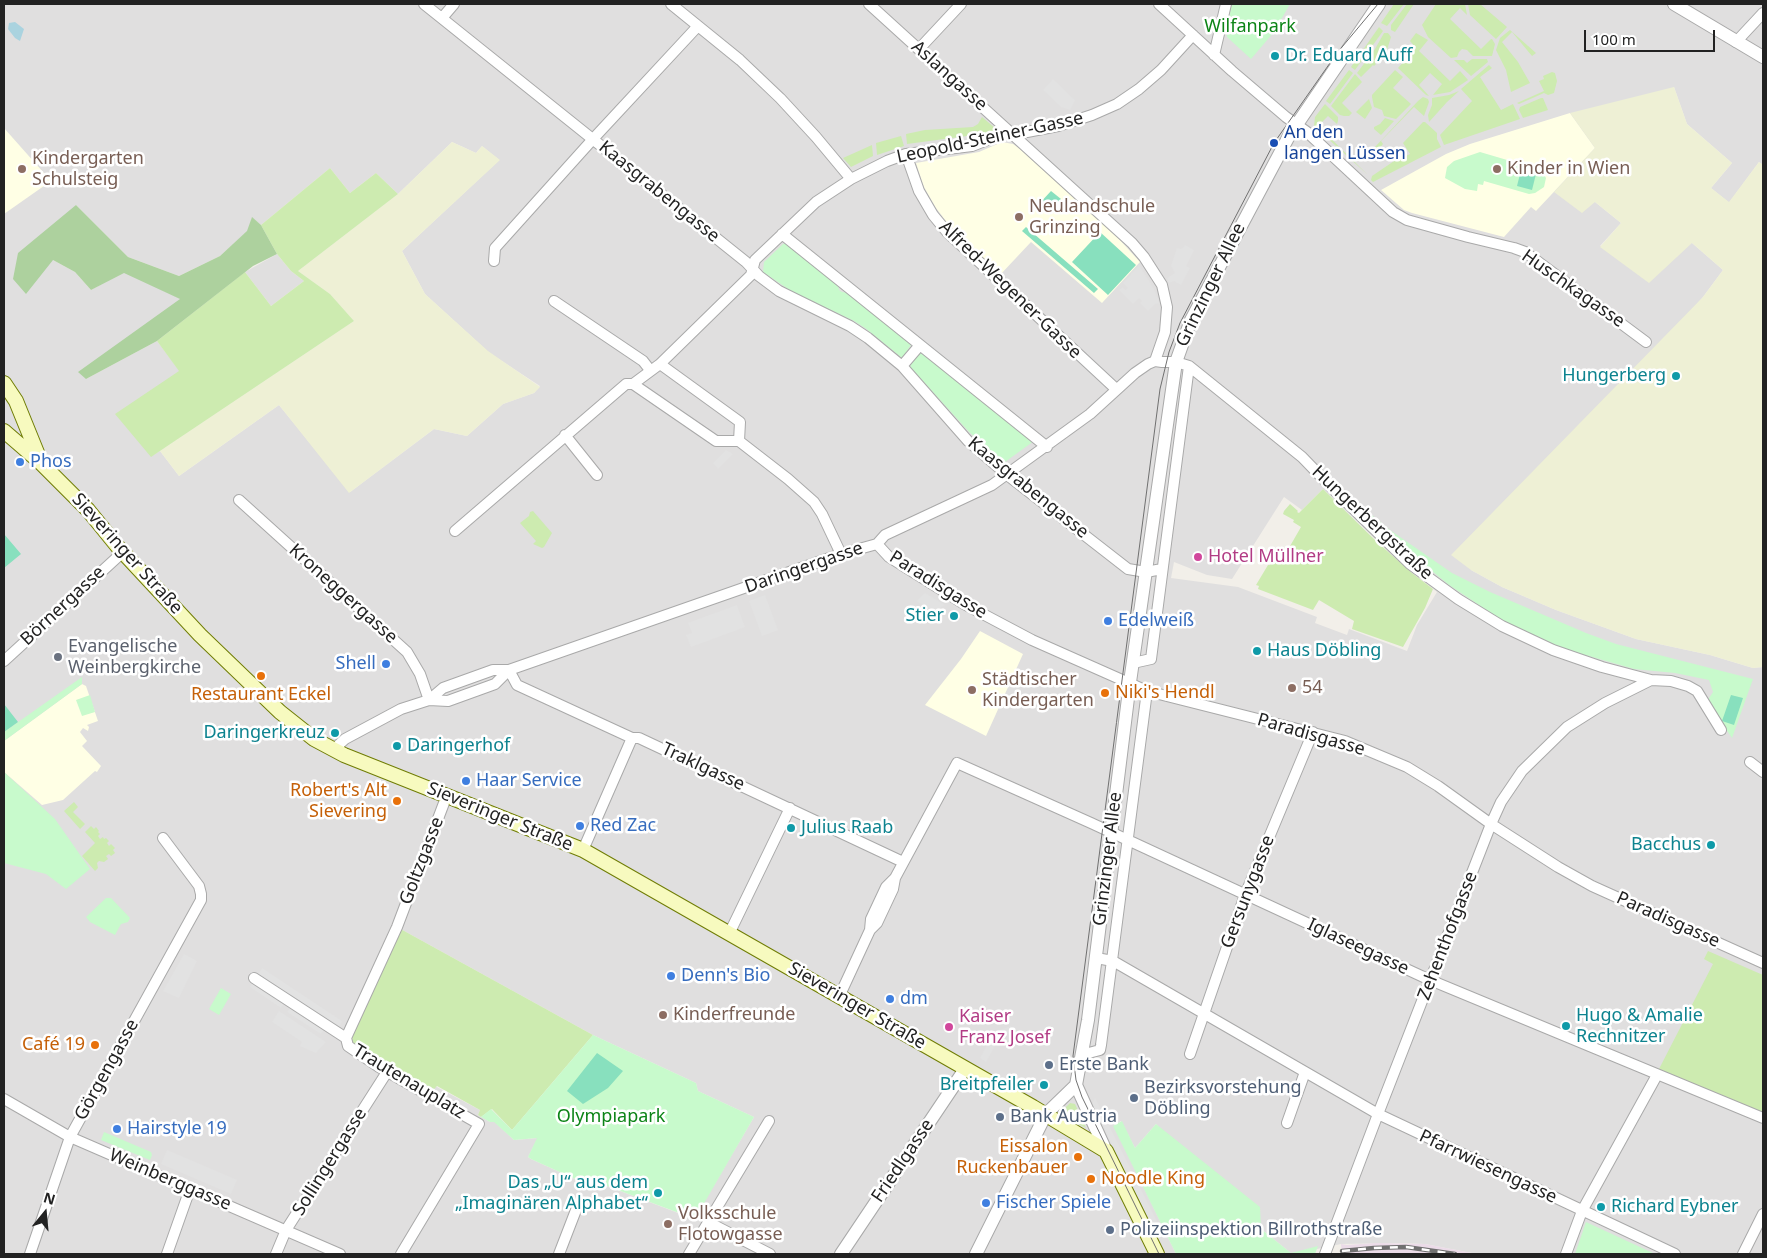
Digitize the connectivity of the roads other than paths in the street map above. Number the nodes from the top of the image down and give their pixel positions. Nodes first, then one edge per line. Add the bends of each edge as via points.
1 (424, 4) edge
2 (454, 4) edge
3 (671, 4) edge
4 (869, 4) edge
5 (961, 4) edge
6 (1159, 4) edge
7 (1226, 4) edge
8 (1379, 4) edge
9 (1674, 4) edge
10 (1763, 14) edge
11 (442, 18) junction
12 (698, 26) junction
13 (1193, 35) junction
14 (1736, 42) junction
15 (918, 49) junction
16 (1214, 55) junction
17 (1763, 57) edge
18 (1296, 124) junction
19 (1012, 134) junction
20 (593, 139) junction
21 (906, 154) junction
22 (851, 179) junction
23 (782, 234) junction
24 (494, 261) dead end
25 (753, 268) junction
26 (554, 301) dead end
27 (1646, 342) dead end
28 (920, 345) junction
29 (1155, 362) junction
30 (1176, 362) junction
31 (660, 364) junction
32 (902, 366) junction
33 (1189, 366) junction
34 (650, 370) junction
35 (4, 383) edge
36 (633, 384) junction
37 (1116, 389) junction
38 (4, 431) edge
39 (28, 432) junction
40 (565, 435) junction
41 (739, 441) junction
42 (17, 442) junction
43 (1047, 447) junction
44 (41, 463) junction
45 (1006, 474) junction
46 (597, 475) dead end
47 (239, 500) dead end
48 (454, 531) dead end
49 (877, 544) junction
50 (123, 552) junction
51 (841, 554) junction
52 (1162, 568) junction
53 (1146, 572) junction
54 (4, 661) edge
55 (1133, 663) junction
56 (509, 670) junction
57 (1651, 680) junction
58 (1130, 682) junction
59 (1146, 691) junction
60 (429, 700) junction
61 (1720, 730) dead end
62 (1313, 732) junction
63 (632, 738) junction
64 (333, 750) junction
65 (1750, 762) dead end
66 (1763, 772) edge
67 (447, 795) junction
68 (790, 808) junction
69 (1491, 824) junction
70 (1112, 833) junction
71 (163, 838) dead end
72 (1128, 841) junction
73 (583, 850) junction
74 (903, 862) junction
75 (1245, 895) junction
76 (397, 927) joint
77 (729, 934) junction
78 (1096, 958) junction
79 (1113, 961) junction
80 (1763, 963) edge
81 (254, 978) dead end
82 (1430, 980) junction
83 (839, 996) junction
84 (1203, 1013) junction
85 (346, 1038) junction
86 (1190, 1054) dead end
87 (1081, 1055) junction
88 (965, 1069) junction
89 (387, 1072) junction
90 (1305, 1072) junction
91 (1657, 1076) junction
92 (1076, 1085) junction
93 (4, 1099) edge
94 (1046, 1114) junction
95 (1378, 1114) junction
96 (1763, 1118) edge
97 (769, 1121) dead end
98 (1287, 1123) dead end
99 (70, 1137) junction
100 (1106, 1151) junction
101 (190, 1189) junction
102 (576, 1210) dead end
103 (1582, 1211) junction
104 (1763, 1214) edge
105 (708, 1222) junction
106 (286, 1230) junction
107 (1154, 1253) edge
108 (30, 1254) edge
109 (167, 1254) edge
110 (276, 1254) edge
111 (340, 1254) edge
112 (402, 1254) edge
113 (559, 1254) edge
114 (688, 1254) edge
115 (770, 1254) edge
116 (842, 1254) edge
117 (976, 1254) edge
118 (1325, 1254) edge
119 (1566, 1254) edge
120 (1675, 1254) edge
121 (1743, 1254) edge

1 - 11 street, Kaasgrabengasse
2 - 11 street
3 - 12 street
4 - 15 street, Aslangasse
5 - 15 street
6 - 13 street
7 - 16 street
8 - 18 street, Grinzinger Allee
9 - 14 street
10 - 14 street
11 - 20 street, Kaasgrabengasse
12 - 20 street
12 - 22 street via 780,98
13 - 16 street
13 - 19 street, Leopold-Steiner-Gasse via 1161,70 1117,104 1058,126
14 - 17 street
15 - 19 street, Aslangasse
16 - 18 street
18 - 27 street, Huschkagasse via 1393,212 1407,220 1524,252
18 - 30 street, Grinzinger Allee via 1191,320
19 - 21 street, Leopold-Steiner-Gasse via 972,146
19 - 29 street, Aslangasse via 1132,243 1162,285 1167,307 1165,332
20 - 24 street via 495,248
20 - 25 street, Kaasgrabengasse
21 - 22 street, Leopold-Steiner-Gasse
21 - 37 street, Alfred-Wegener-Gasse via 919,191 932,215 947,232
22 - 23 street, Leopold-Steiner-Gasse via 816,202
23 - 25 street, Leopold-Steiner-Gasse via 755,260
23 - 28 street
25 - 31 street, Leopold-Steiner-Gasse via 752,275
25 - 32 street, Kaasgrabengasse via 780,291 850,326
26 - 34 street via 642,361
28 - 32 street
28 - 43 street
29 - 30 street, Daringergasse
29 - 37 street, Daringergasse
30 - 33 street, Hungerbergstraße
30 - 53 street, Grinzinger Allee
31 - 34 street, Leopold-Steiner-Gasse
31 - 41 street via 740,422
32 - 45 street, Kaasgrabengasse via 968,441
33 - 52 street, Grinzinger Allee
33 - 57 street, Hungerbergstraße via 1302,457 1410,564 1458,599 1502,626 1553,650
34 - 36 street, Leopold-Steiner-Gasse
35 - 39 main road via 16,401
36 - 40 street, Leopold-Steiner-Gasse via 626,384
36 - 41 street via 716,442
37 - 43 street, Daringergasse
38 - 42 main road, Sieveringer Straße
39 - 42 main road
39 - 44 main road
40 - 46 street
40 - 48 street, Leopold-Steiner-Gasse
41 - 51 street via 814,502
42 - 44 main road, Sieveringer Straße
43 - 45 street, Daringergasse
44 - 50 main road, Sieveringer Straße
45 - 49 street, Daringergasse via 992,485 885,535
45 - 53 street, Kaasgrabengasse via 1128,569
47 - 60 street, Kroneggergasse via 407,652 420,674
49 - 51 street, Daringergasse
49 - 58 street, Paradisgasse via 889,557 964,604 1032,640
50 - 54 street, Börnergasse
50 - 64 main road, Sieveringer Straße via 280,712
51 - 56 street, Daringergasse
52 - 53 street
52 - 55 street, Grinzinger Allee via 1151,659
53 - 55 street, Grinzinger Allee
55 - 58 street, Grinzinger Allee
56 - 60 street, Daringergasse via 495,684 448,701
56 - 63 street, Traklgasse via 517,685
57 - 61 street, Hungerbergstraße via 1681,682 1697,692
57 - 69 street, Zehenthofgasse via 1567,727 1522,771
58 - 59 street, Paradisgasse
58 - 70 street, Grinzinger Allee
59 - 62 street, Paradisgasse
59 - 72 street, Grinzinger Allee
60 - 64 street, Daringergasse via 367,726
62 - 69 street, Paradisgasse via 1345,741 1407,767
62 - 75 street, Gersunygasse
63 - 68 street, Traklgasse via 639,738
63 - 73 street
64 - 67 main road, Sieveringer Straße
65 - 66 street
67 - 73 main road, Sieveringer Straße
67 - 76 street, Goltzgasse
68 - 74 street, Traklgasse
68 - 77 street
69 - 80 street, Paradisgasse via 1592,886
69 - 82 street, Zehenthofgasse
70 - 72 street, Iglaseegasse
70 - 74 street, Iglaseegasse via 957,763
70 - 78 street, Grinzinger Allee
71 - 99 street, Görgengasse via 199,886 199,906
72 - 75 street, Iglaseegasse
72 - 79 street, Grinzinger Allee
73 - 77 main road, Sieveringer Straße
74 - 83 street via 877,923 870,930
75 - 82 street, Iglaseegasse
75 - 84 street, Gersunygasse
76 - 85 street, Trautenauplatz
77 - 83 main road, Sieveringer Straße
78 - 79 street, Pfarrwiesengasse
78 - 87 street, Grinzinger Allee
79 - 84 street, Pfarrwiesengasse
79 - 87 street, Grinzinger Allee via 1100,1050
81 - 85 street
82 - 91 street, Iglaseegasse
82 - 95 street, Zehenthofgasse
83 - 88 main road, Sieveringer Straße
84 - 86 street, Gersunygasse
84 - 90 street, Pfarrwiesengasse
85 - 89 street, Trautenauplatz via 348,1046
87 - 92 street, Grinzinger Allee
88 - 94 main road, Sieveringer Straße
88 - 116 street, Friedlgasse
89 - 106 street, Sollingergasse
89 - 112 street, Trautenauplatz via 479,1124
90 - 95 street, Pfarrwiesengasse
90 - 98 street
91 - 96 street, Iglaseegasse
91 - 103 street
92 - 94 street
92 - 100 street
93 - 99 street, Weinberggasse
94 - 100 main road, Sieveringer Straße
94 - 117 street
95 - 103 street, Pfarrwiesengasse
95 - 118 street, Zehenthofgasse
97 - 105 street
99 - 101 street, Weinberggasse
99 - 108 street, Görgengasse
100 - 107 main road
101 - 106 street, Weinberggasse
101 - 109 street
102 - 113 street
103 - 119 street
103 - 120 street, Pfarrwiesengasse
104 - 121 street
105 - 114 street
105 - 115 street
106 - 110 street, Sollingergasse
106 - 111 street, Weinberggasse

